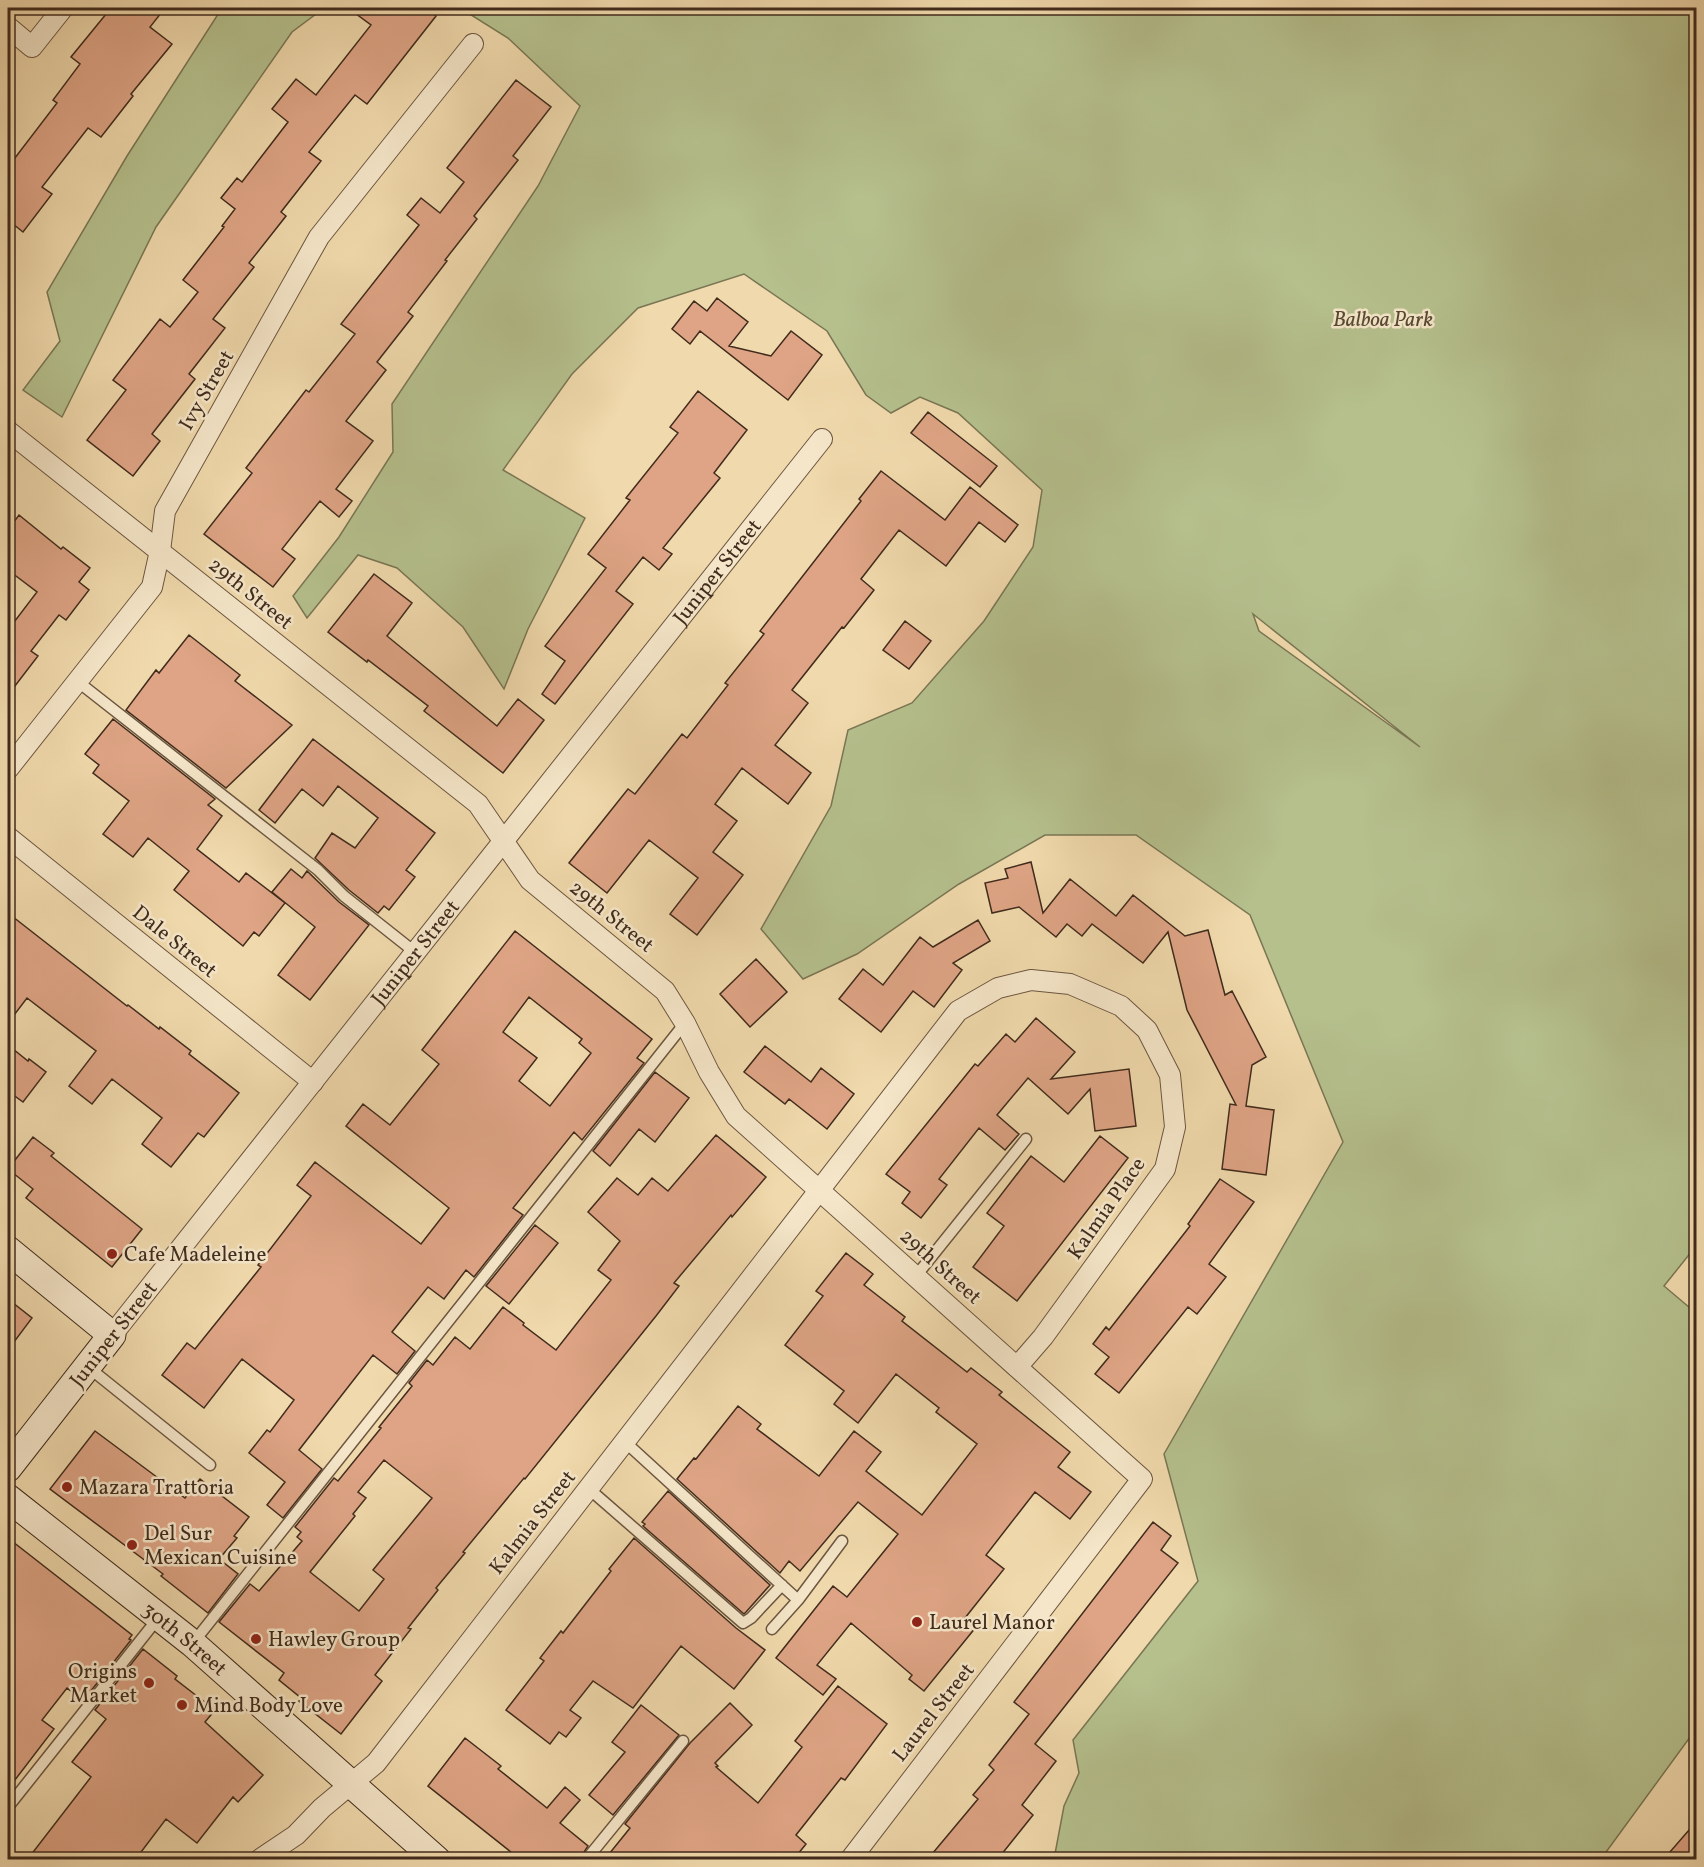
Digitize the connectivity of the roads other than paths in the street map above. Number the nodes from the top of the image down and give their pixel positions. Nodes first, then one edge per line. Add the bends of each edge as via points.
1 (63, 8) edge
2 (8, 27) edge
3 (473, 44) dead end
4 (8, 430) edge
5 (822, 439) dead end
6 (160, 551) junction
7 (77, 681) junction
8 (8, 769) edge
9 (8, 837) edge
10 (504, 842) junction
11 (416, 953) junction
12 (685, 1023) junction
13 (313, 1082) junction
14 (1026, 1139) dead end
15 (818, 1189) junction
16 (8, 1250) edge
17 (916, 1276) junction
18 (112, 1335) junction
19 (88, 1367) junction
20 (1017, 1367) junction
21 (624, 1441) junction
22 (210, 1465) dead end
23 (8, 1468) edge
24 (1143, 1479) joint
25 (588, 1488) junction
26 (8, 1498) edge
27 (842, 1540) dead end
28 (782, 1585) junction
29 (798, 1600) junction
30 (159, 1617) junction
31 (772, 1629) dead end
32 (192, 1643) junction
33 (683, 1741) dead end
34 (352, 1784) junction
35 (8, 1808) edge
36 (259, 1860) edge
37 (437, 1860) edge
38 (586, 1860) edge
39 (850, 1860) edge

1 - 2 street via 32,47
3 - 6 street, Ivy Street via 319,237 165,511
4 - 6 street, 29th Street
5 - 10 street, Juniper Street
6 - 7 street, Ivy Street via 152,587
6 - 10 street, 29th Street via 477,804
7 - 8 street, Ivy Street
7 - 11 lane via 318,870 344,896
9 - 13 street, Dale Street
10 - 11 street, Juniper Street
10 - 12 street, 29th Street via 530,880 665,991
11 - 13 street, Juniper Street
12 - 15 street, 29th Street via 736,1116
12 - 32 lane
13 - 18 street, Juniper Street
14 - 17 lane
15 - 17 street, 29th Street
15 - 20 street, Kalmia Place via 957,1011 998,988 1031,980 1071,984 1121,1006 1147,1030 1170,1075 1175,1127 1165,1169
15 - 21 street, Kalmia Street
16 - 18 main road
17 - 20 street, 29th Street
18 - 19 main road, Juniper Street
19 - 22 lane
19 - 23 main road, Juniper Street
20 - 24 street, 29th Street
21 - 25 street, Kalmia Street
21 - 28 lane
24 - 39 street, Laurel Street
25 - 28 lane via 743,1623
25 - 34 street, Kalmia Street via 376,1763
26 - 30 main road, 30th Street
27 - 29 lane
28 - 29 lane
29 - 31 lane
30 - 32 main road, 30th Street
30 - 35 lane
32 - 34 main road, 30th Street
33 - 38 lane
34 - 36 street, Kalmia Street via 296,1835
34 - 37 main road, 30th Street

